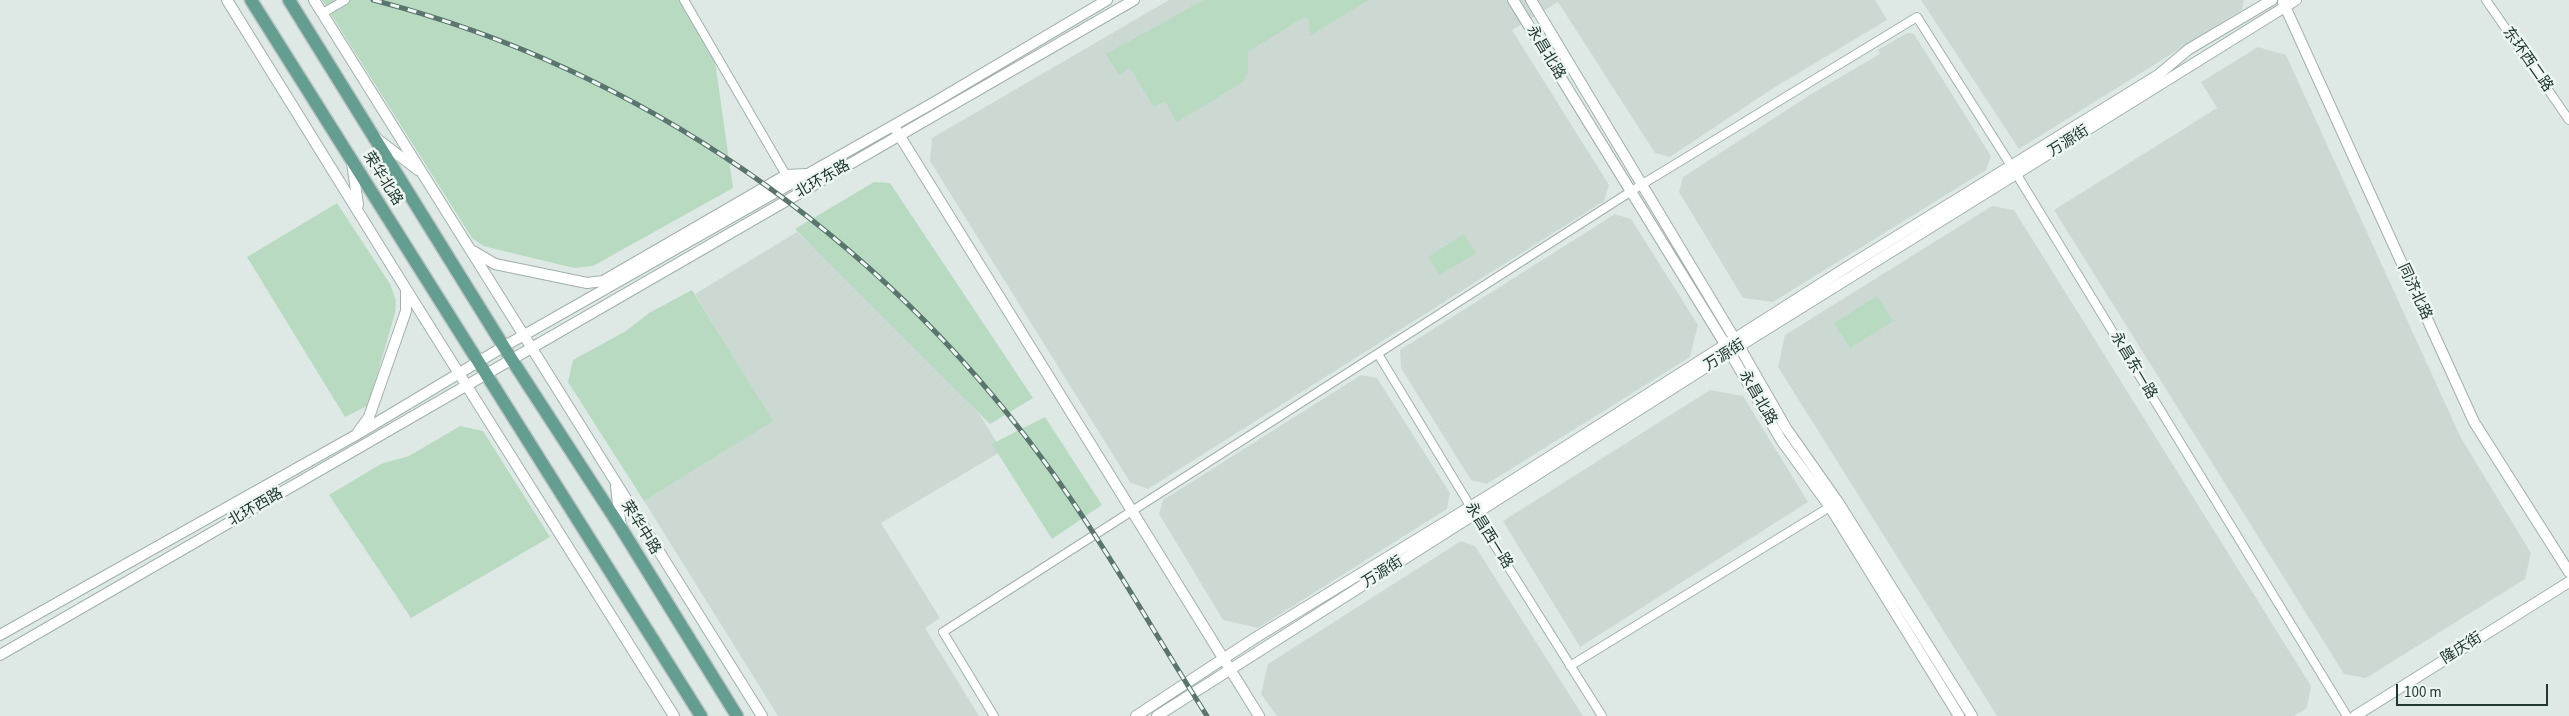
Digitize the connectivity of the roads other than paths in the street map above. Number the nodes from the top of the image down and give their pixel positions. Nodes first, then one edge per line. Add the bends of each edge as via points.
1 (227, 0) edge
2 (250, 0) edge
3 (289, 0) edge
4 (314, 0) edge
5 (345, 0) edge
6 (684, 0) edge
7 (1107, 0) edge
8 (1514, 0) edge
9 (1531, 0) edge
10 (2272, 0) edge
11 (2296, 0) edge
12 (2486, 0) edge
13 (1132, 1) edge
14 (2284, 3) edge
15 (323, 13) junction
16 (2569, 120) edge
17 (893, 125) junction
18 (373, 136) junction
19 (900, 136) junction
20 (351, 160) junction
21 (2014, 170) junction
22 (423, 173) junction
23 (807, 174) junction
24 (786, 175) junction
25 (1641, 185) junction
26 (1630, 192) junction
27 (358, 208) junction
28 (472, 250) junction
29 (406, 288) junction
30 (524, 335) junction
31 (1732, 345) junction
32 (503, 347) junction
33 (532, 349) junction
34 (1378, 354) junction
35 (512, 360) junction
36 (478, 362) junction
37 (460, 373) junction
38 (486, 375) junction
39 (468, 385) junction
40 (356, 435) junction
41 (616, 483) junction
42 (1834, 505) junction
43 (1132, 510) junction
44 (1472, 510) junction
45 (621, 528) junction
46 (2569, 572) edge
47 (2569, 582) edge
48 (0, 636) edge
49 (0, 655) edge
50 (1223, 659) junction
51 (1570, 666) junction
52 (1229, 668) junction
53 (674, 716) edge
54 (701, 716) edge
55 (737, 716) edge
56 (762, 716) edge
57 (994, 716) edge
58 (1136, 716) edge
59 (1157, 716) edge
60 (1259, 716) edge
61 (1602, 716) edge
62 (1959, 716) edge
63 (1972, 716) edge
64 (2347, 716) edge
65 (2355, 716) edge

1 - 27 street
2 - 20 main road, 荣华北路
3 - 18 main road, 荣华北路
4 - 15 street
5 - 15 street
6 - 24 street
7 - 17 street, 北环东路
8 - 26 street, 永昌北路
9 - 25 street, 永昌北路
10 - 21 street, 万源街 via 2189,49 2158,75
11 - 14 street, 万源街
12 - 16 street, 东环西二路
13 - 19 street, 北环东路
14 - 21 street, 万源街
14 - 46 street, 同济北路 via 2474,422
15 - 22 street
17 - 19 street
17 - 23 street, 北环东路
18 - 22 street
18 - 32 main road, 荣华北路
19 - 33 street, 北环东路
19 - 43 street
20 - 27 street
20 - 36 main road, 荣华北路
21 - 25 street, 永昌东一路 via 1917,17
21 - 31 street, 万源街
21 - 64 street, 永昌东一路
22 - 28 street
23 - 24 street
23 - 30 street, 北环东路
24 - 28 street via 603,281 587,283 495,264
25 - 26 street
25 - 31 street, 永昌北路
26 - 31 street, 永昌北路
26 - 34 street
27 - 29 street
28 - 30 street
29 - 37 street
29 - 40 street via 406,311 369,417
30 - 32 street, 北环东路
30 - 33 street
31 - 42 street, 永昌北路 via 1781,440
31 - 44 street, 万源街
32 - 35 main road, 荣华北路
32 - 36 street, 北环西路
33 - 35 street, 北环东路
33 - 41 street
34 - 43 street
34 - 44 street, 永昌西一路
35 - 38 street, 北环西路
35 - 45 main road, 荣华中路
36 - 37 street, 北环西路
36 - 38 main road, 荣华北路
37 - 39 street
37 - 40 street, 北环西路
38 - 39 street, 北环西路
38 - 54 main road
39 - 49 street, 北环西路
39 - 53 street
40 - 48 street, 北环西路
41 - 45 street
41 - 56 street
42 - 51 street
42 - 62 street, 永昌北路
42 - 63 street, 永昌北路
43 - 50 street
43 - 57 street via 943,632
44 - 50 street, 万源街
44 - 51 street, 永昌西一路
44 - 52 street, 万源街
45 - 55 main road, 荣华中路
47 - 65 street, 隆庆街
50 - 52 street
50 - 58 street, 万源街
51 - 61 street, 永昌西一路
52 - 59 street, 万源街
52 - 60 street

